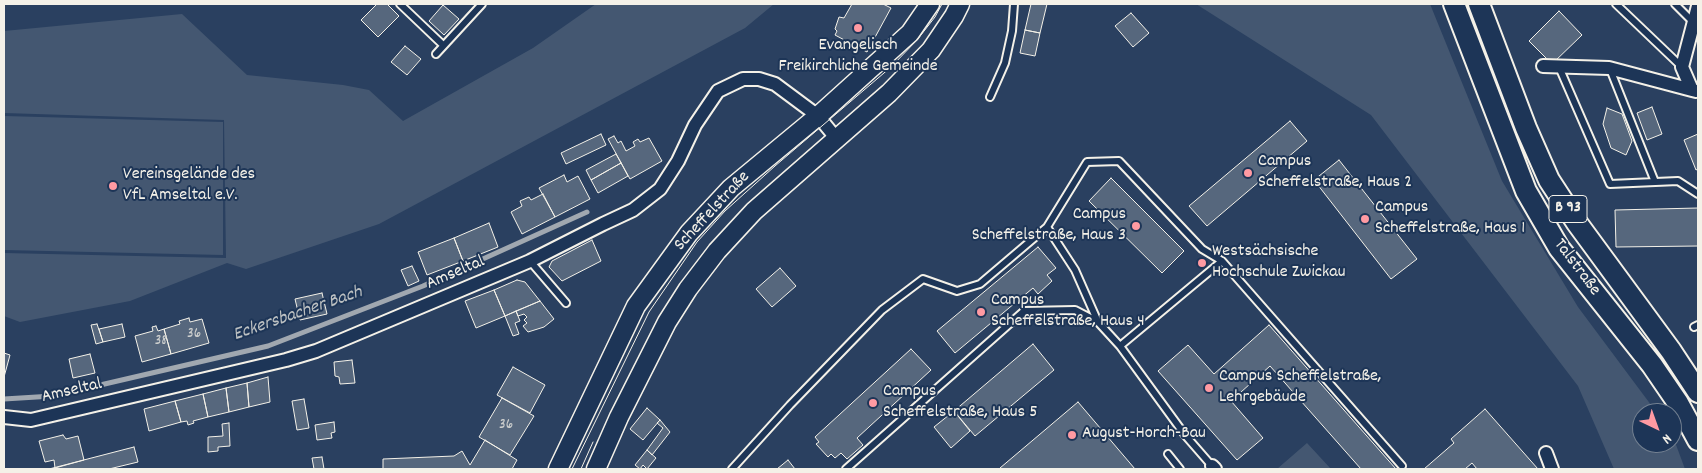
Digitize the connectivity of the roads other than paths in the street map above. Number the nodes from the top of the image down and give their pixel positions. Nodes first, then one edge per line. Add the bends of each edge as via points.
1 (400, 4) edge
2 (482, 4) edge
3 (930, 4) edge
4 (960, 4) edge
5 (1014, 4) edge
6 (1454, 4) edge
7 (1479, 4) edge
8 (1616, 4) edge
9 (1675, 4) edge
10 (1698, 6) edge
11 (1693, 22) junction
12 (443, 45) junction
13 (436, 54) dead end
14 (1543, 66) dead end
15 (1559, 67) junction
16 (1682, 67) junction
17 (1609, 68) junction
18 (1695, 91) edge
19 (990, 98) dead end
20 (818, 116) junction
21 (836, 138) junction
22 (1656, 182) junction
23 (1698, 194) edge
24 (1047, 228) junction
25 (1222, 261) junction
26 (530, 262) junction
27 (566, 303) dead end
28 (1098, 322) junction
29 (1120, 346) junction
30 (1698, 392) edge
31 (4, 418) edge
32 (1697, 435) edge
33 (1546, 452) dead end
34 (1168, 454) dead end
35 (1402, 466) dead end
36 (1213, 468) edge
37 (558, 469) edge
38 (596, 469) edge
39 (732, 469) edge
40 (846, 469) edge
41 (1180, 469) edge
42 (1552, 469) edge

1 - 12 lane
2 - 12 lane
3 - 20 street, Scheffelstraße via 910,33
4 - 21 street, Scheffelstraße via 931,50 889,93
5 - 19 lane via 1006,63
6 - 32 main road, Talstraße / B 93 via 1526,191 1559,248 1652,365
7 - 30 main road, Talstraße / B 93 via 1549,180
8 - 16 lane
9 - 11 lane
10 - 11 street
11 - 16 street
12 - 13 lane
14 - 15 street
15 - 17 street
15 - 22 lane via 1610,184
16 - 18 street
17 - 18 street
17 - 22 lane
20 - 21 street, Amseltal
20 - 26 street, Amseltal via 775,84 743,79 718,92 695,125 678,162 660,189 633,210
20 - 37 street, Scheffelstraße via 731,188 689,233 636,306
21 - 38 street, Scheffelstraße via 754,211 688,289 654,348
22 - 23 lane via 1678,181
24 - 25 lane via 1087,162 1119,161 1202,249
24 - 28 lane via 1075,270
24 - 39 lane via 980,284 957,291 923,279 882,310
25 - 29 lane
25 - 35 lane
26 - 27 lane
26 - 31 street, Amseltal via 316,351 286,360 31,420
28 - 29 lane
28 - 40 lane via 1075,310 1024,311
29 - 36 lane via 1185,436
33 - 42 street
34 - 41 lane

